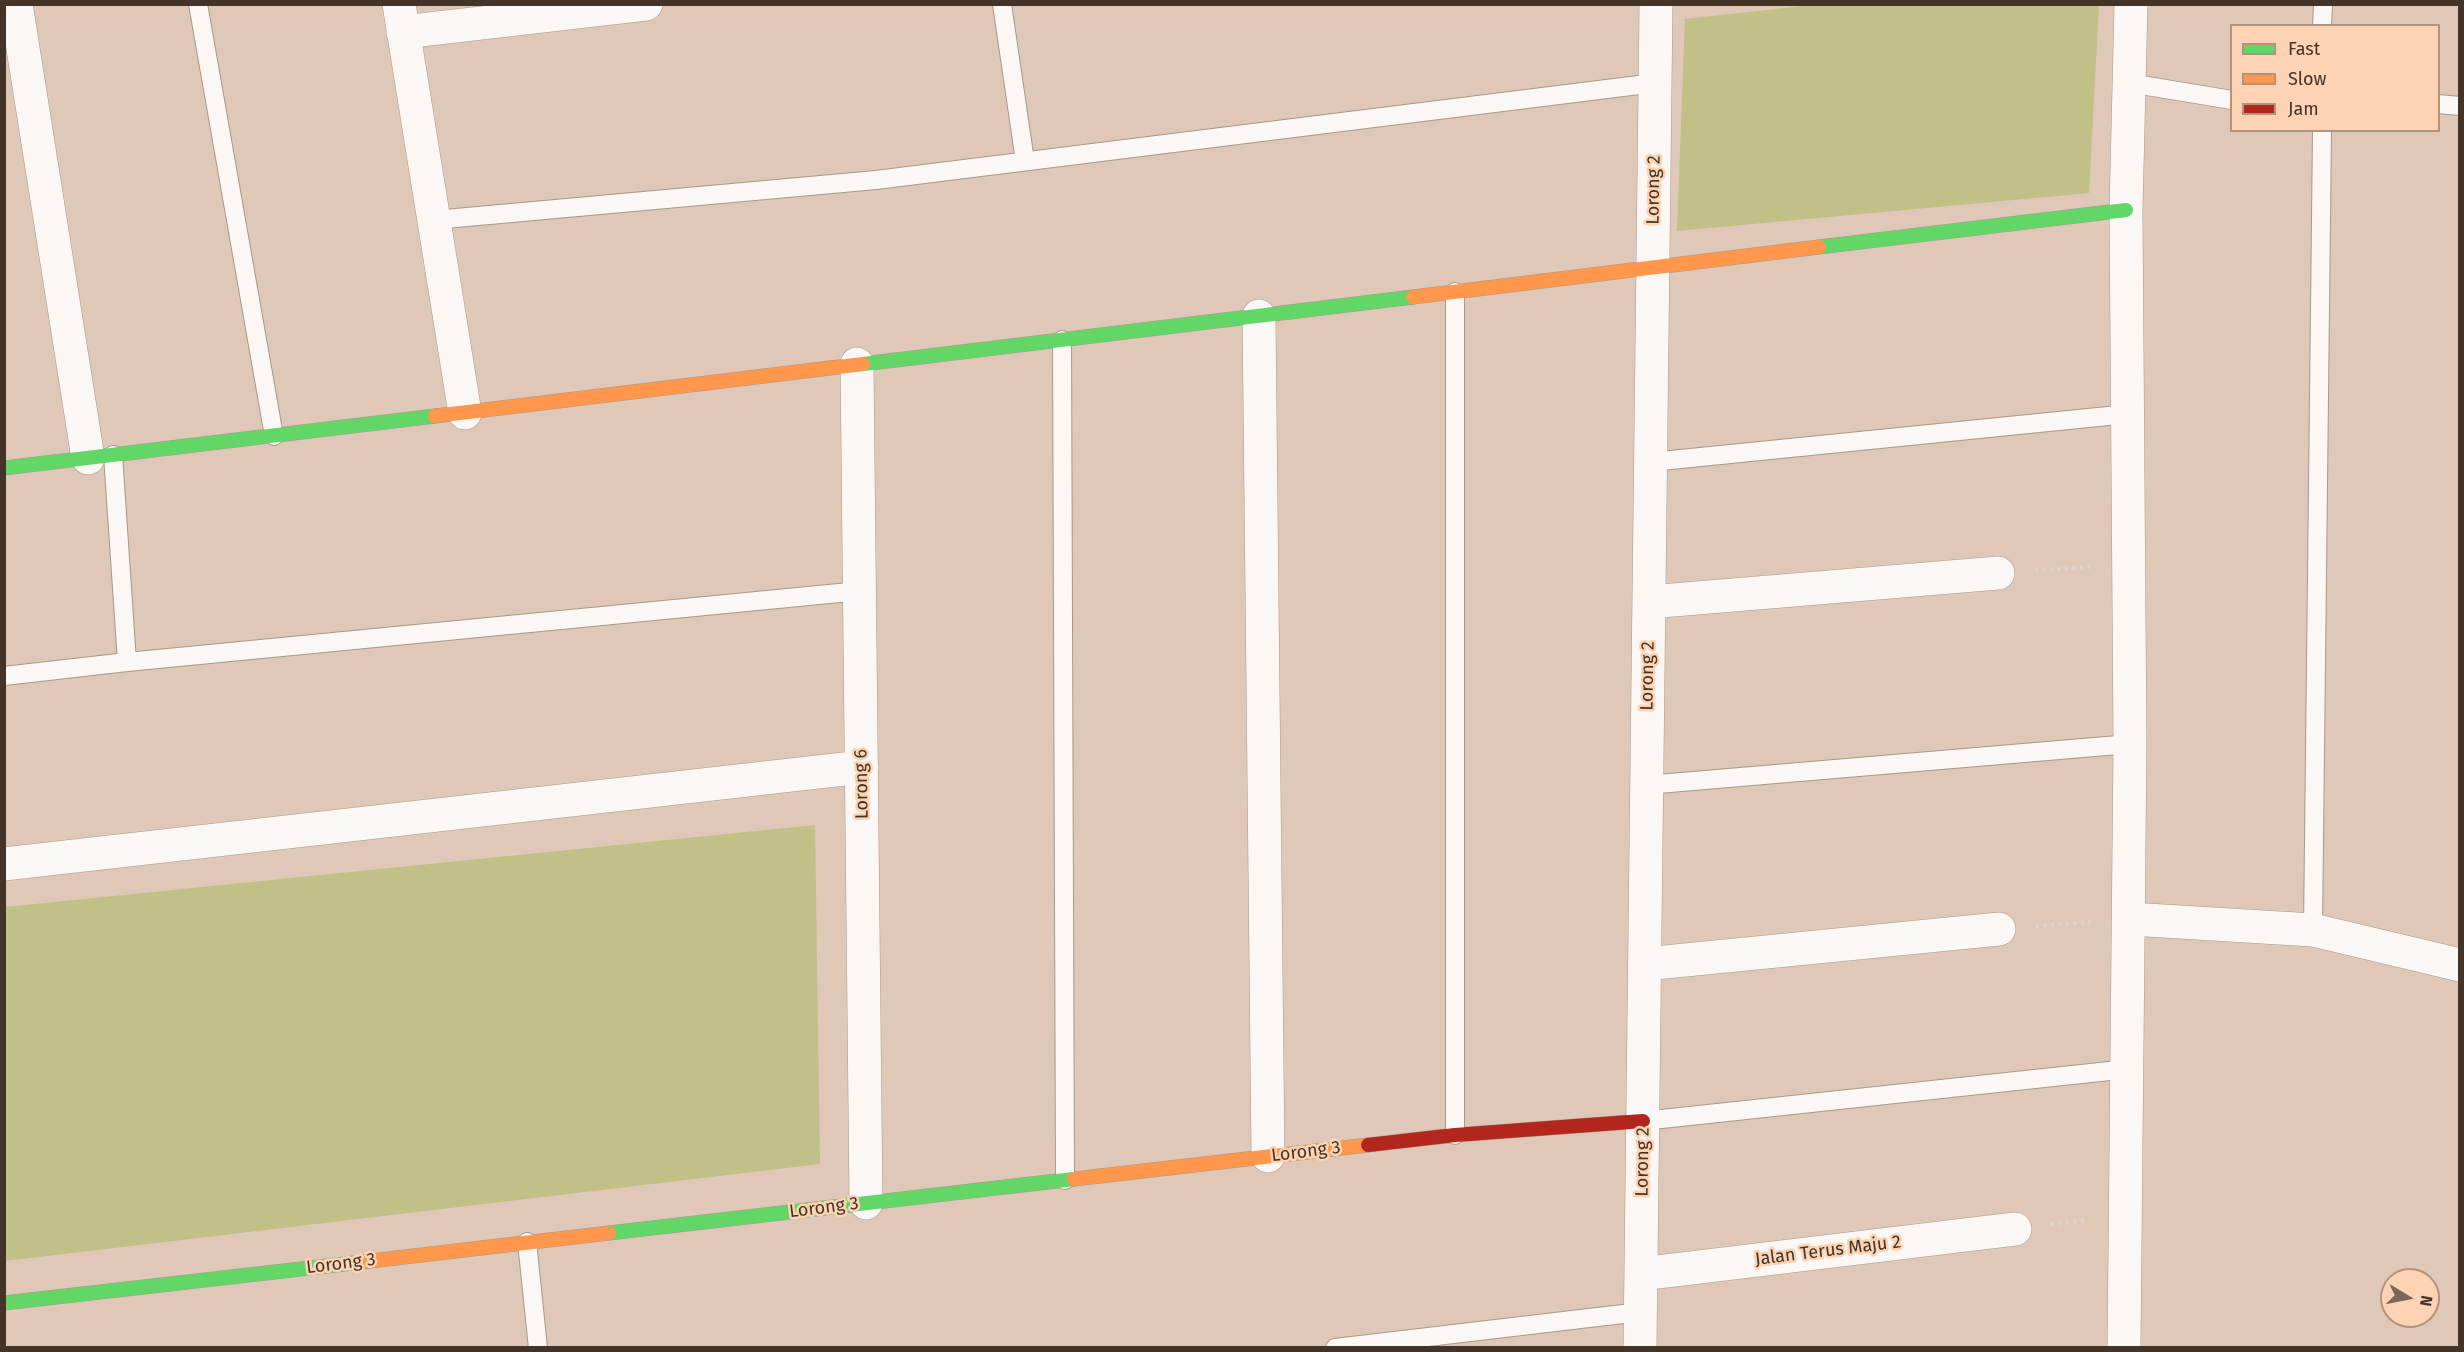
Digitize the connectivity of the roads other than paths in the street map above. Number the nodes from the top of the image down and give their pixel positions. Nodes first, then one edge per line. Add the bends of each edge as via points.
1 (16, 4) edge
2 (198, 4) edge
3 (646, 4) edge
4 (1002, 4) edge
5 (1656, 4) edge
6 (2131, 4) edge
7 (2323, 4) edge
8 (572, 9) edge
9 (401, 18) edge
10 (2322, 24) edge
11 (1655, 83) junction
12 (2129, 83) junction
13 (2230, 100) edge
14 (2440, 104) edge
15 (2460, 106) edge
16 (2322, 132) edge
17 (1025, 161) junction
18 (2126, 210) junction
19 (434, 220) junction
20 (1653, 268) junction
21 (1455, 292) junction
22 (1259, 316) junction
23 (1062, 340) junction
24 (857, 364) junction
25 (465, 413) junction
26 (2128, 414) junction
27 (274, 436) junction
28 (100, 457) junction
29 (1651, 462) junction
30 (4, 468) edge
31 (1998, 573) road end
32 (860, 591) junction
33 (1649, 602) junction
34 (127, 662) junction
35 (4, 676) edge
36 (2130, 744) junction
37 (862, 767) junction
38 (1646, 785) junction
39 (4, 864) edge
40 (2130, 919) junction
41 (1999, 929) road end
42 (2313, 930) junction
43 (1645, 964) junction
44 (2460, 965) edge
45 (2128, 1069) junction
46 (1643, 1121) junction
47 (1455, 1135) junction
48 (1268, 1156) junction
49 (1065, 1180) junction
50 (866, 1203) junction
51 (2015, 1229) road end
52 (527, 1242) junction
53 (1641, 1274) junction
54 (4, 1303) edge
55 (1640, 1312) junction
56 (538, 1347) edge
57 (1335, 1347) edge
58 (1640, 1347) edge
59 (2124, 1347) edge

1 - 28 street
2 - 27 lane
3 - 8 street
4 - 17 lane
5 - 11 street, Lorong 2
6 - 12 street
7 - 10 lane
8 - 9 street
9 - 19 street
11 - 17 lane
11 - 20 street, Lorong 2
12 - 13 lane
12 - 18 street
14 - 15 lane
16 - 42 lane
17 - 19 lane via 876,180
18 - 20 street
18 - 26 street
19 - 25 street
20 - 21 street
20 - 29 street, Lorong 2
21 - 22 street
21 - 47 lane
22 - 23 street
22 - 48 street
23 - 24 street
23 - 49 lane
24 - 25 street
24 - 32 street, Lorong 6
25 - 27 street
26 - 29 lane
26 - 36 street
27 - 28 street
28 - 30 street
28 - 34 lane
29 - 33 street, Lorong 2
31 - 33 street
32 - 34 lane
32 - 37 street, Lorong 6
33 - 38 street, Lorong 2
34 - 35 lane
36 - 38 lane
36 - 40 street
37 - 39 street
37 - 50 street, Lorong 6
38 - 43 street, Lorong 2
40 - 42 street
40 - 45 street
41 - 43 street
42 - 44 street
43 - 46 street, Lorong 2
45 - 46 lane
45 - 59 street
46 - 47 street, Lorong 3
46 - 53 street, Lorong 2
47 - 48 street, Lorong 3
48 - 49 street, Lorong 3
49 - 50 street, Lorong 3
50 - 52 street, Lorong 3
51 - 53 street, Jalan Terus Maju 2
52 - 54 street, Lorong 3
52 - 56 lane
53 - 55 street, Lorong 2
55 - 57 lane
55 - 58 street, Lorong 2

